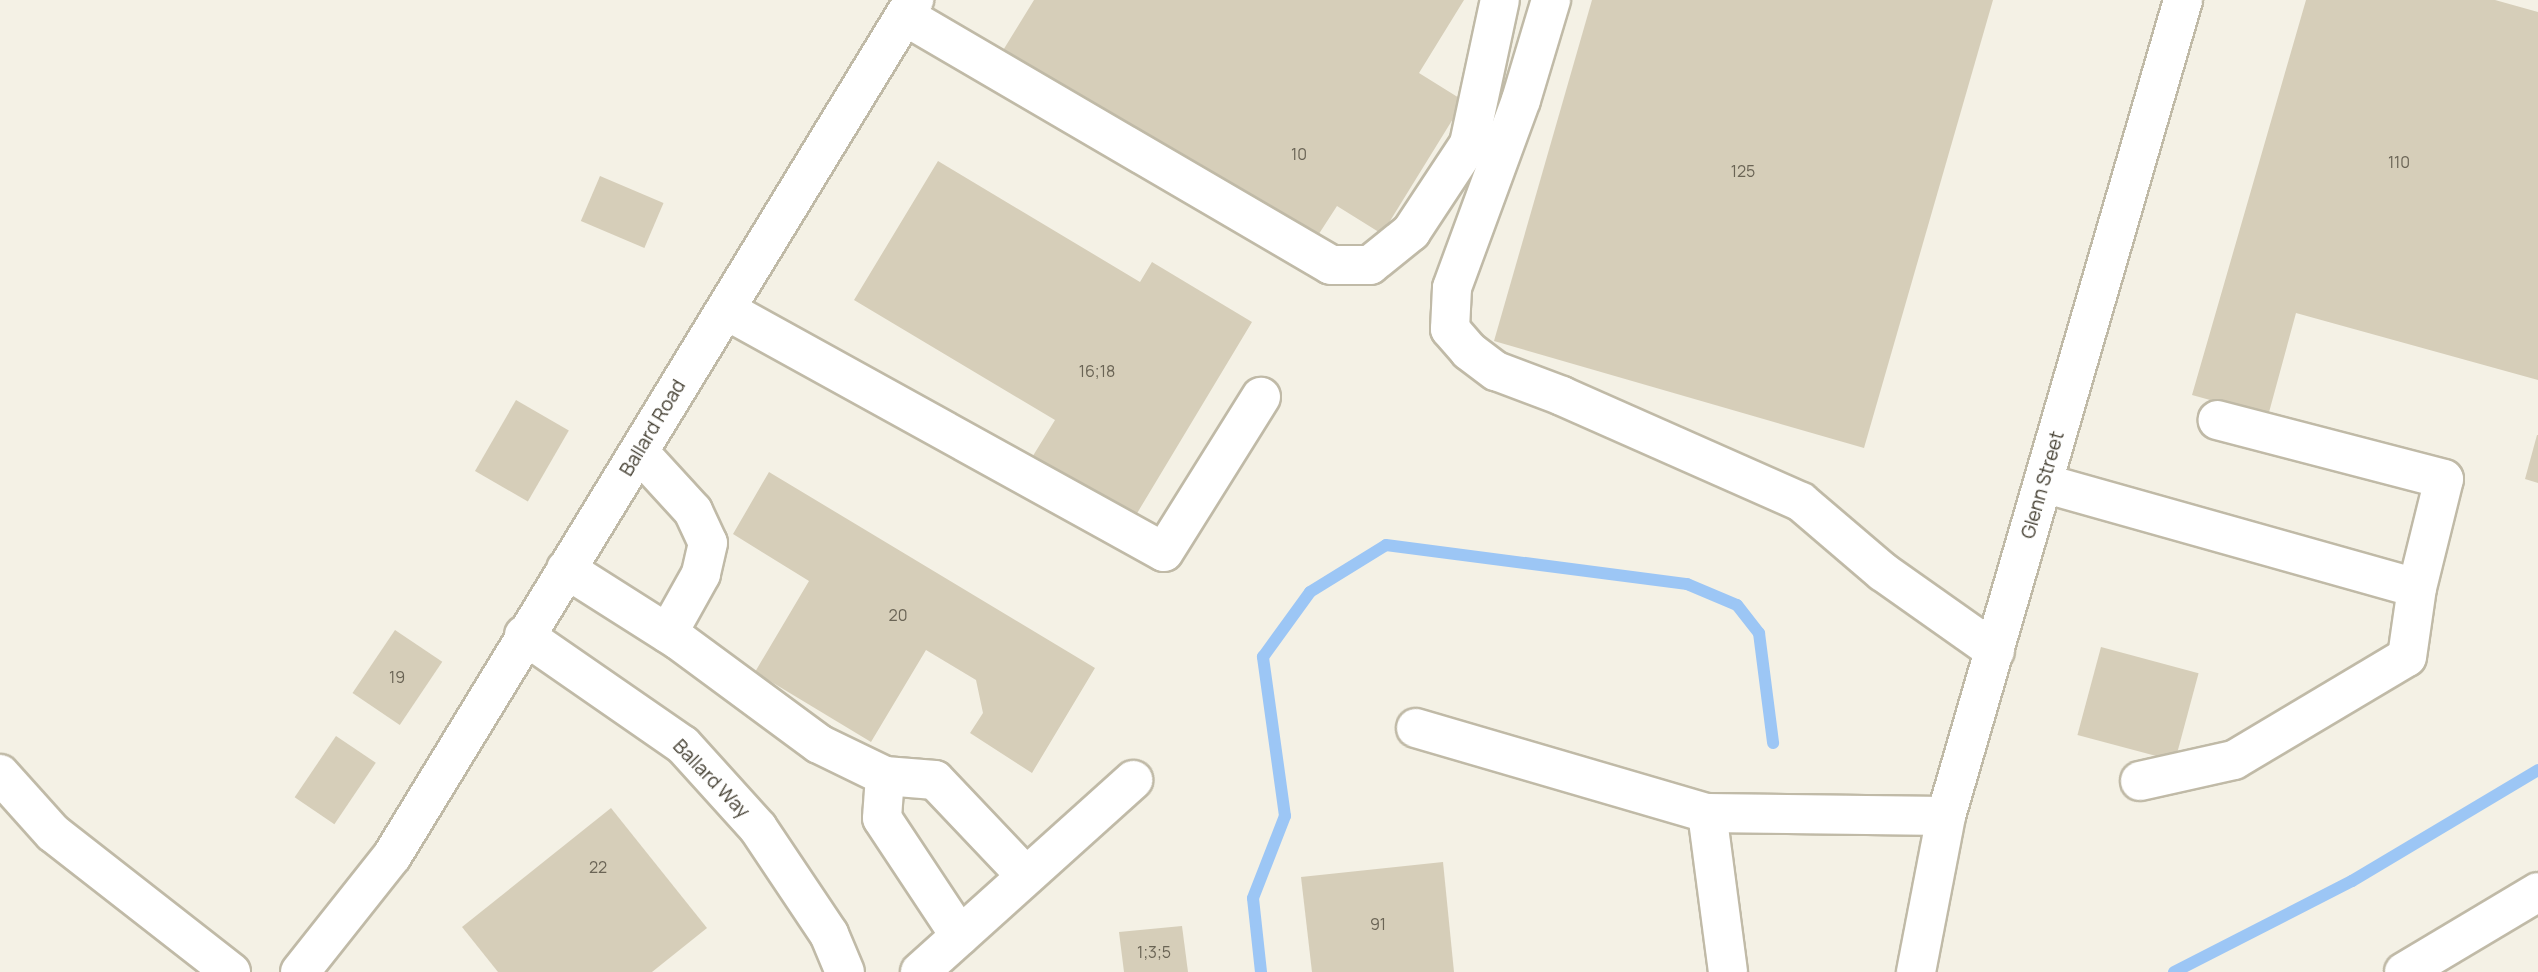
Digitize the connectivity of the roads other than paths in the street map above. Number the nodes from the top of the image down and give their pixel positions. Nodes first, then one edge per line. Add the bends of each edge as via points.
1 (1500, 0) edge
2 (1551, 0) edge
3 (2183, 0) edge
4 (909, 8) edge
5 (726, 310) junction
6 (1261, 397) dead end
7 (2218, 420) dead end
8 (639, 452) junction
9 (2043, 483) junction
10 (566, 569) junction
11 (2417, 588) junction
12 (668, 633) junction
13 (524, 635) junction
14 (1995, 651) junction
15 (1416, 728) dead end
16 (0, 774) edge
17 (885, 776) junction
18 (1133, 780) dead end
19 (2140, 781) dead end
20 (1707, 813) junction
21 (1946, 816) junction
22 (1026, 876) junction
23 (2536, 905) edge
24 (960, 936) junction
25 (230, 972) edge
26 (300, 972) edge
27 (845, 972) edge
28 (920, 972) edge
29 (1728, 972) edge
30 (1916, 972) edge
31 (2404, 972) edge

1 - 4 street via 1469,144 1411,232 1370,265 1331,265
2 - 14 street via 1521,100 1452,288 1450,329 1496,371 1801,502 1883,572
3 - 9 street, Glenn Street
4 - 5 street, Ballard Road
5 - 6 street via 1164,552
5 - 8 street, Ballard Road
7 - 11 street via 2444,479
8 - 10 street, Ballard Road
8 - 12 street via 693,511 709,543 701,574
9 - 11 street
9 - 14 street, Glenn Street
10 - 12 street
10 - 13 street, Ballard Road
11 - 19 street via 2407,657 2234,760
12 - 17 street via 819,744
13 - 26 street, Ballard Road via 392,856
13 - 27 street, Ballard Way via 683,746 758,828 829,934
14 - 21 street, Glenn Street
15 - 20 street
16 - 25 street via 54,833
17 - 22 street via 935,780
17 - 24 street via 882,818
18 - 22 street
20 - 21 street
20 - 29 street
21 - 30 street, Glenn Street
22 - 24 street
23 - 31 street
24 - 28 street

